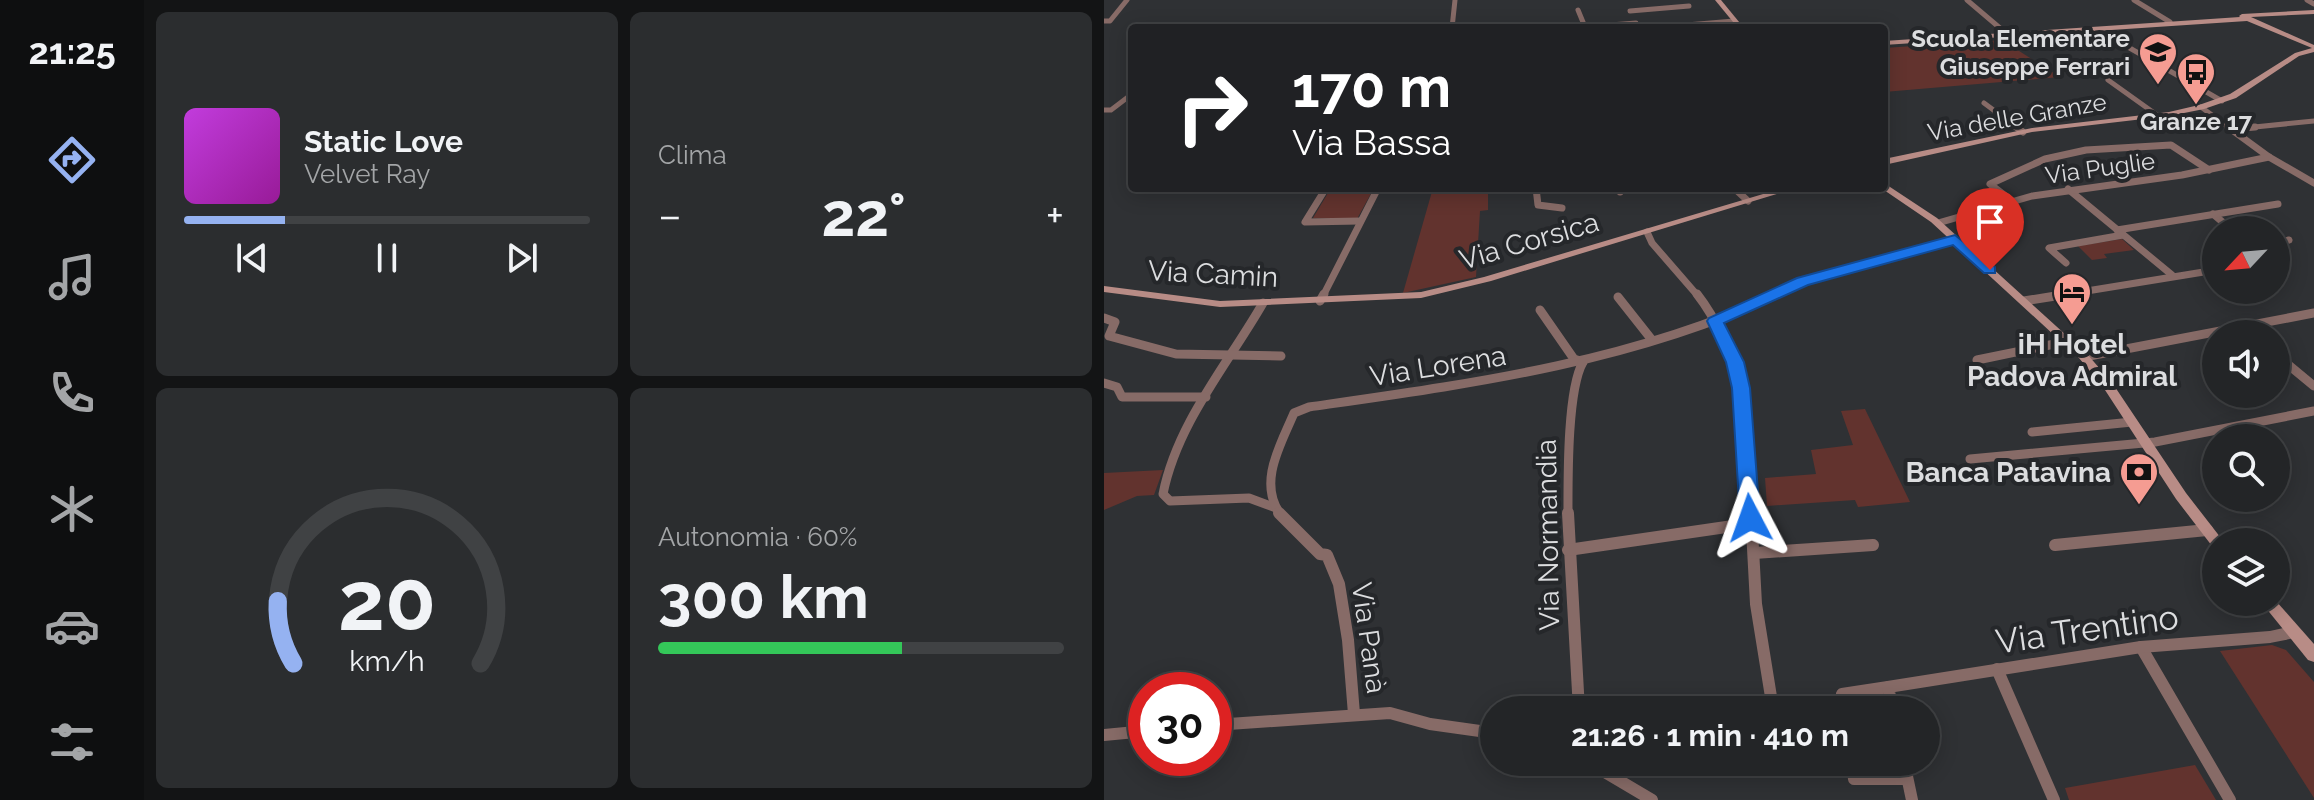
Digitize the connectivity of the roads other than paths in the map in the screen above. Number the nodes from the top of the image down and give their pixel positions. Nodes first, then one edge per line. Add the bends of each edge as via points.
1 (1127, 0) edge
2 (1455, 0) edge
3 (1625, 0) edge
4 (1718, 0) edge
5 (1967, 0) edge
6 (2134, 0) edge
7 (2307, 0) edge
8 (2314, 4) edge
9 (1689, 6) dead end
10 (1578, 10) dead end
11 (1630, 11) junction
12 (2314, 12) edge
13 (2288, 14) junction
14 (2247, 17) junction
15 (2262, 19) junction
16 (1104, 21) edge
17 (1734, 21) junction
18 (2170, 22) junction
19 (1452, 24) edge
20 (1584, 24) edge
21 (1636, 24) edge
22 (1698, 24) edge
23 (1737, 24) edge
24 (2276, 31) junction
25 (2007, 34) junction
26 (2289, 38) junction
27 (2114, 39) dead end
28 (1888, 43) edge
29 (2313, 48) edge
30 (2297, 49) junction
31 (2108, 80) dead end
32 (1128, 97) edge
33 (2222, 101) junction
34 (1984, 103) dead end
35 (2201, 107) junction
36 (1104, 110) edge
37 (2157, 115) junction
38 (2314, 121) edge
39 (2232, 129) junction
40 (2023, 132) junction
41 (2269, 157) junction
42 (1888, 161) edge
43 (2209, 170) junction
44 (2314, 183) edge
45 (1888, 189) edge
46 (2068, 189) junction
47 (1324, 192) edge
48 (1376, 192) edge
49 (1536, 192) edge
50 (1738, 192) edge
51 (1778, 192) edge
52 (1748, 201) junction
53 (2012, 201) junction
54 (2278, 204) dead end
55 (1562, 208) dead end
56 (2213, 214) junction
57 (2215, 216) edge
58 (1360, 221) junction
59 (1938, 223) junction
60 (1647, 232) junction
61 (2120, 232) junction
62 (1955, 239) junction
63 (2066, 263) dead end
64 (2202, 272) edge
65 (2172, 275) junction
66 (1104, 289) edge
67 (1618, 297) dead end
68 (1320, 301) junction
69 (2024, 301) junction
70 (1263, 303) junction
71 (1540, 310) dead end
72 (2314, 313) edge
73 (1104, 318) edge
74 (1715, 321) junction
75 (1652, 340) junction
76 (2069, 341) junction
77 (1231, 356) junction
78 (1281, 356) dead end
79 (2084, 357) junction
80 (1977, 360) dead end
81 (1583, 362) junction
82 (2290, 366) edge
83 (1104, 383) edge
84 (2314, 386) edge
85 (1206, 397) junction
86 (2314, 411) edge
87 (2132, 422) junction
88 (2032, 432) dead end
89 (2145, 443) junction
90 (1970, 459) dead end
91 (1276, 508) junction
92 (1747, 522) junction
93 (2206, 528) edge
94 (2202, 530) edge
95 (1873, 545) dead end
96 (2055, 545) dead end
97 (1568, 550) junction
98 (1754, 553) junction
99 (2280, 616) edge
100 (2294, 632) junction
101 (2141, 647) junction
102 (2314, 655) edge
103 (1997, 669) junction
104 (1888, 687) junction
105 (1578, 696) edge
106 (1771, 696) edge
107 (1842, 696) edge
108 (1890, 696) edge
109 (1354, 714) junction
110 (1232, 724) edge
111 (1480, 731) edge
112 (1128, 733) edge
113 (1104, 735) edge
114 (1612, 776) edge
115 (1854, 776) edge
116 (1906, 776) edge
117 (1907, 779) junction
118 (1652, 800) edge
119 (1912, 800) edge
120 (2054, 800) edge
121 (2230, 800) edge

1 - 16 street via 1110,21
2 - 19 street
3 - 11 street
4 - 17 street
5 - 25 street
6 - 18 street
7 - 8 street
9 - 11 street
10 - 20 street
11 - 21 street
12 - 13 street
13 - 14 street
13 - 15 street
14 - 15 street
14 - 18 street
14 - 24 street, Via delle Granze
15 - 24 street, Via delle Granze
17 - 22 street
17 - 23 street
18 - 25 street
24 - 26 street, Via delle Granze
25 - 28 street
26 - 29 street, Via delle Granze
26 - 30 street, Via delle Granze
27 - 33 street
29 - 30 street, Via delle Granze
30 - 33 street, Via delle Granze
31 - 37 street, Via delle Granze
32 - 36 street
33 - 35 street, Via delle Granze
34 - 40 street
35 - 37 street, Via delle Granze
35 - 39 street
37 - 40 street, Via delle Granze
38 - 39 street
39 - 41 street
40 - 42 street, Via delle Granze
41 - 43 street, Via Puglie
41 - 44 street
43 - 46 street, Via Puglie
43 - 53 street via 2171,145 2086,150 2045,159 1990,184
45 - 59 street
46 - 53 street, Via Puglie
46 - 61 street
47 - 58 street via 1305,222
48 - 58 street
49 - 55 street via 1538,205
50 - 52 street
51 - 52 street, Via Corsica
52 - 60 street, Via Corsica
53 - 59 street, Via Puglie
54 - 56 street
56 - 57 street
56 - 61 street
58 - 68 street
59 - 62 street
60 - 68 street, Via Corsica via 1430,294
60 - 74 street
61 - 63 street via 2049,248
61 - 65 street
62 - 69 street
62 - 74 street, Via Lorena via 1803,282
64 - 65 street
65 - 69 street
66 - 70 street, Via Camin via 1220,304
67 - 75 street
68 - 70 street, Via Camin
69 - 76 street
70 - 77 street
71 - 81 street via 1574,359
72 - 79 street
73 - 77 street via 1115,322 1108,334 1113,337 1176,354
74 - 75 street, Via Lorena
74 - 92 street via 1741,388
75 - 81 street, Via Lorena
76 - 79 street
76 - 80 street
77 - 78 street
77 - 85 street
79 - 87 street
81 - 91 street, Via Lorena via 1299,410 1273,470 1270,485
81 - 97 street, Via Normandia via 1571,426
82 - 84 street
83 - 85 street via 1117,387 1122,397
85 - 91 street via 1170,469 1165,498 1249,498
86 - 89 street
87 - 88 street
87 - 89 street
89 - 90 street
89 - 93 street
91 - 109 street, Via Panà via 1320,554 1327,555 1337,575
92 - 97 street
92 - 98 street
94 - 96 street
95 - 98 street
97 - 105 street, Via Normandia
98 - 106 street
99 - 100 street
100 - 101 street, Via Trentino
100 - 102 street
101 - 103 street, Via Trentino
101 - 121 street
103 - 104 street, Via Trentino
103 - 120 street
104 - 107 street, Via Trentino
104 - 108 street
109 - 110 street, Via Panà
109 - 111 street, Via Panà via 1390,713
112 - 113 street
114 - 118 street
115 - 117 street
116 - 117 street
117 - 119 street

